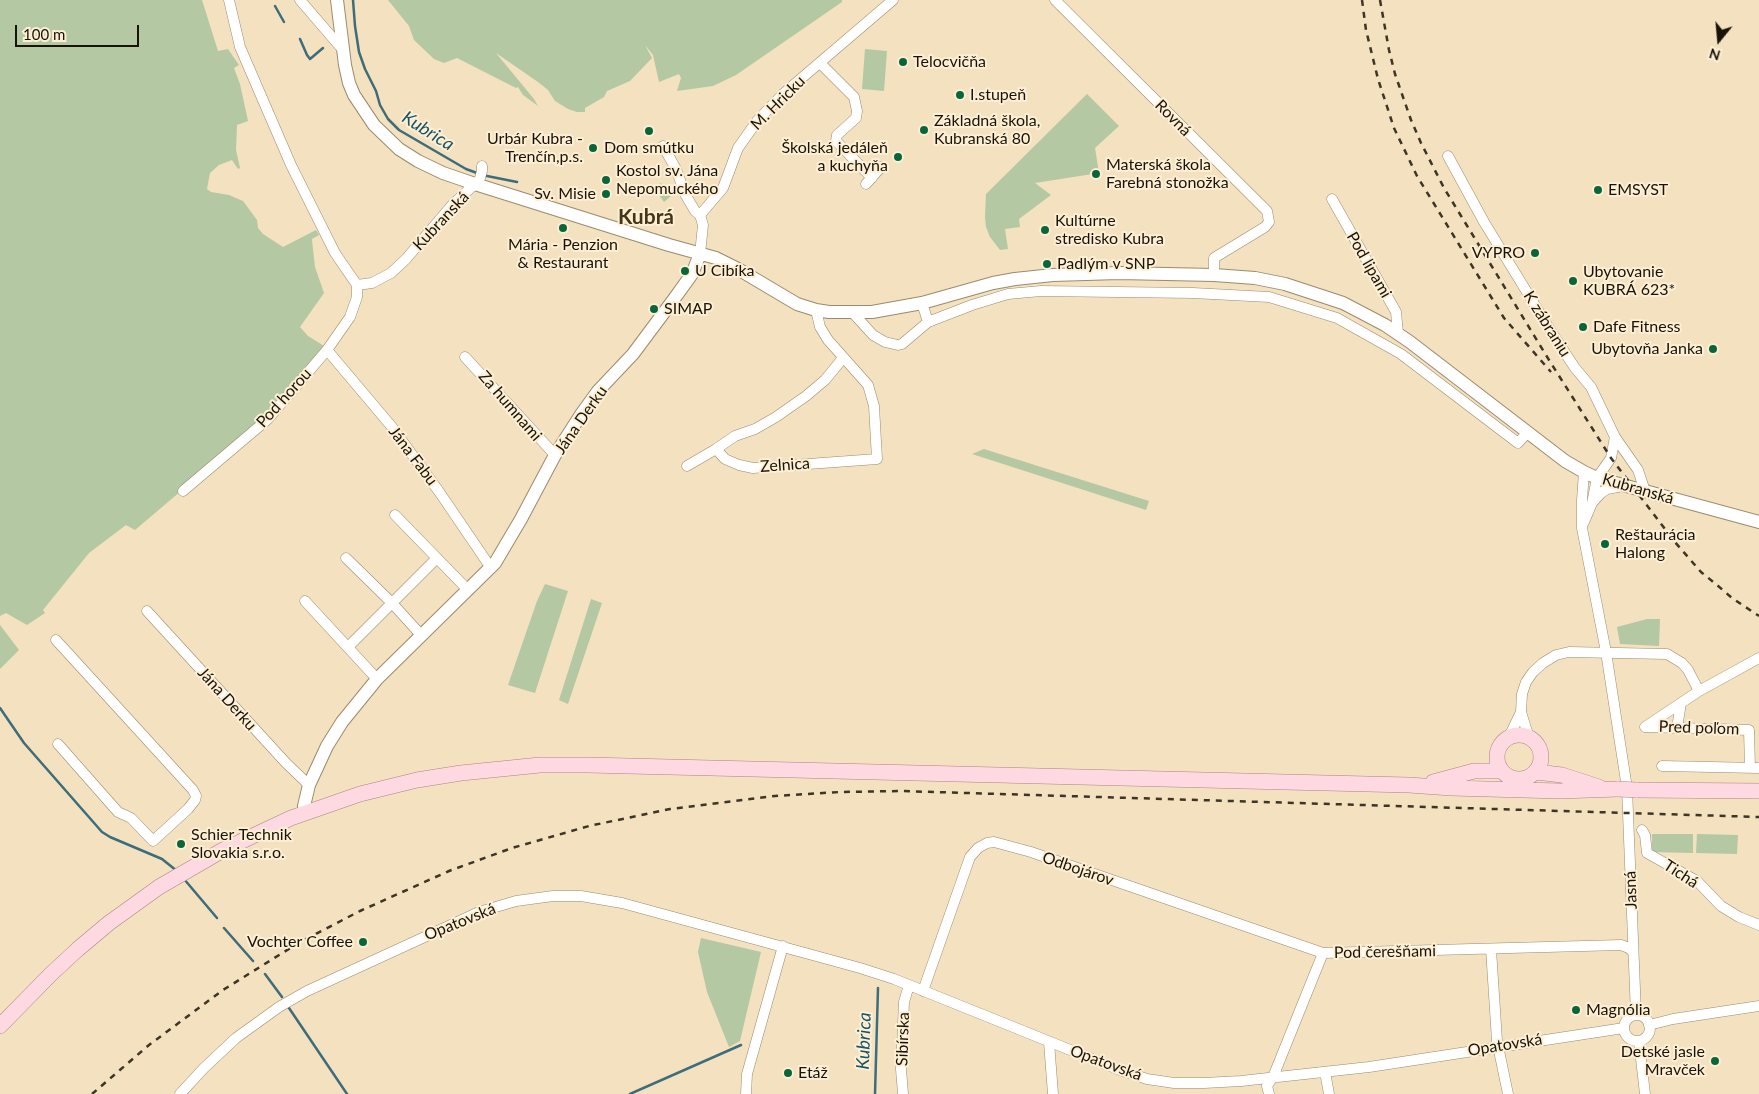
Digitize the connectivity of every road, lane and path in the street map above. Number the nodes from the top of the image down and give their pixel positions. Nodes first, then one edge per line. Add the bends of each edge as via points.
1 (229, 0) edge
2 (300, 0) edge
3 (337, 0) edge
4 (893, 0) edge
5 (1055, 0) edge
6 (343, 50) junction
7 (820, 63) junction
8 (663, 146) dead end
9 (1448, 156) dead end
10 (881, 167) dead end
11 (479, 177) junction
12 (1332, 199) dead end
13 (700, 215) junction
14 (700, 254) junction
15 (1119, 273) junction
16 (1194, 275) junction
17 (1214, 275) junction
18 (1040, 276) junction
19 (1272, 281) junction
20 (358, 285) junction
21 (968, 290) junction
22 (1041, 291) junction
23 (1119, 292) junction
24 (1193, 293) junction
25 (1269, 297) junction
26 (922, 303) junction
27 (1343, 303) junction
28 (972, 304) junction
29 (816, 310) junction
30 (853, 313) junction
31 (1337, 318) junction
32 (928, 322) junction
33 (1398, 334) junction
34 (1410, 342) junction
35 (327, 350) junction
36 (1401, 354) junction
37 (465, 357) dead end
38 (843, 358) junction
39 (1471, 389) junction
40 (1462, 400) junction
41 (1528, 432) junction
42 (1615, 438) junction
43 (716, 449) junction
44 (555, 456) junction
45 (687, 466) dead end
46 (1584, 472) junction
47 (1598, 478) junction
48 (1627, 486) junction
49 (183, 491) dead end
50 (1645, 491) junction
51 (1592, 503) junction
52 (395, 515) dead end
53 (1759, 522) edge
54 (1582, 528) junction
55 (346, 558) dead end
56 (437, 558) junction
57 (491, 568) junction
58 (468, 590) junction
59 (305, 601) dead end
60 (392, 603) junction
61 (147, 611) dead end
62 (421, 635) junction
63 (56, 640) dead end
64 (348, 647) junction
65 (1606, 652) junction
66 (1759, 658) edge
67 (376, 679) junction
68 (1699, 691) junction
69 (1681, 703) junction
70 (1520, 712) junction
71 (1677, 728) junction
72 (1508, 738) junction
73 (1529, 738) junction
74 (58, 744) dead end
75 (1498, 754) junction
76 (1541, 757) junction
77 (1662, 766) dead end
78 (1754, 768) edge
79 (1474, 771) junction
80 (1502, 771) junction
81 (1536, 772) junction
82 (1562, 775) junction
83 (1409, 784) junction
84 (309, 785) junction
85 (1612, 789) junction
86 (1759, 791) edge
87 (307, 812) junction
88 (1642, 830) dead end
89 (1759, 925) edge
90 (782, 946) junction
91 (1491, 949) junction
92 (1634, 952) junction
93 (1323, 953) junction
94 (909, 985) junction
95 (923, 991) junction
96 (1759, 1006) edge
97 (1636, 1015) junction
98 (1649, 1025) junction
99 (0, 1026) edge
100 (1624, 1028) junction
101 (1639, 1041) junction
102 (1049, 1042) junction
103 (1498, 1046) junction
104 (1325, 1072) junction
105 (1273, 1077) junction
106 (180, 1094) edge
107 (746, 1094) edge
108 (903, 1094) edge
109 (1053, 1094) edge
110 (1269, 1094) edge
111 (1329, 1094) edge
112 (1508, 1094) edge
113 (1645, 1094) edge

1 - 20 street via 240,47 290,165 334,253
2 - 6 street
3 - 6 street
4 - 7 street, M. Hricku
5 - 17 street, Rovná via 1268,211 1269,222 1265,227 1214,258
6 - 11 street via 354,95 386,137 418,161 443,173
7 - 10 street, M. Hricku via 854,97 857,111 856,118 837,135 836,141 869,181
7 - 13 street, M. Hricku via 757,121 738,148 723,188
8 - 13 street via 685,194
9 - 42 street, K zábraniu via 1552,333 1591,388
11 - 14 street, Kubranská
11 - 20 street, Kubranská via 406,259 372,283
12 - 33 street, Pod lipami via 1396,312
13 - 14 street via 703,225
14 - 29 street, Kubranská via 727,263 797,304
14 - 44 street, Jána Derku via 688,280 633,354 598,391
15 - 16 street, Kubranská
15 - 18 street, Kubranská
15 - 23 street
16 - 17 street, Kubranská
16 - 24 street
17 - 19 street, Kubranská
18 - 21 street, Kubranská
18 - 22 street
19 - 25 street
19 - 27 street, Kubranská
20 - 35 street, Pod horou via 350,317
21 - 26 street, Kubranská
21 - 28 street
22 - 23 street
22 - 28 street via 1008,294
23 - 24 street
24 - 25 street
25 - 31 street
26 - 30 street, Kubranská
26 - 32 street
27 - 31 street
27 - 33 street, Kubranská
28 - 32 street
29 - 30 street, Kubranská
29 - 38 street, Zelnica via 820,328
30 - 32 street via 873,335 893,345 902,344
31 - 36 street
33 - 34 street, Kubranská
34 - 36 street
34 - 39 street, Kubranská
35 - 49 street, Pod horou via 268,419
35 - 57 street, Jána Fabu via 392,426
36 - 40 street
37 - 44 street, Za humnami
38 - 43 street via 806,396 776,417 735,436
38 - 43 street, Zelnica via 868,385 874,406 877,459 753,468 725,459
39 - 40 street
39 - 41 street, Kubranská
40 - 41 street via 1518,444
41 - 46 street, Kubranská
42 - 47 street via 1611,458
42 - 50 street, K zábraniu via 1638,470
43 - 45 street
44 - 57 street, Jána Derku
46 - 47 street, Kubranská
46 - 54 street
47 - 48 street, Kubranská
47 - 51 street
48 - 50 street, Kubranská
48 - 51 street via 1607,489
50 - 53 street, Kubranská
51 - 54 street
52 - 56 street
54 - 65 street
55 - 60 street
56 - 58 street
56 - 60 street
57 - 58 street, Jána Derku
58 - 62 street, Jána Derku
59 - 64 street
60 - 62 street
60 - 64 street
61 - 84 street, Jána Derku
62 - 67 street, Jána Derku
63 - 74 street via 159,756 194,790 193,804 153,840 131,818 118,812
64 - 67 street
65 - 68 street via 1657,653 1674,657 1688,670
65 - 70 street via 1569,652 1543,663 1526,682
65 - 92 street, Jasná via 1627,788
66 - 68 street, Pred poľom
67 - 84 street, Jána Derku via 327,746
68 - 69 street, Pred poľom
69 - 71 street
69 - 71 street, Pred poľom via 1646,727
70 - 72 street
70 - 73 street
71 - 78 street, Pred poľom via 1749,730
72 - 73 main road
72 - 75 main road
73 - 76 main road via 1540,749
75 - 79 main road
75 - 80 main road
76 - 81 main road
76 - 82 main road
77 - 78 street, Pred poľom
79 - 80 main road
79 - 83 main road via 1443,780
80 - 81 main road via 1518,780
81 - 82 main road
82 - 85 main road
83 - 85 main road via 1451,788
83 - 87 main road via 540,765 417,780
84 - 87 street, Jána Derku via 304,806
85 - 86 main road, bridge
87 - 99 main road via 238,842 144,897 78,949
88 - 89 street, Tichá via 1648,853 1697,881 1722,906
90 - 94 street, Opatovská
90 - 106 street, Opatovská via 603,899 553,896 505,904 466,917 291,1000 236,1038
90 - 107 street via 747,1074
91 - 92 street, Pod čerešňami via 1621,945
91 - 93 street, Pod čerešňami
91 - 103 street
92 - 97 street, Jasná
93 - 95 street, Odbojárov via 994,842 978,848 970,857
93 - 105 street, Pod čerešňami
94 - 95 street, Opatovská
94 - 108 street, Sibírska via 904,1002
95 - 102 street, Opatovská
96 - 98 street
97 - 98 street
97 - 100 street via 1629,1018
98 - 101 street via 1646,1037
100 - 101 street via 1628,1038
100 - 103 street, Opatovská
101 - 113 street
102 - 105 street, Opatovská via 1148,1079 1204,1083
102 - 109 street
103 - 104 street, Opatovská
103 - 112 street
104 - 105 street, Opatovská
104 - 111 street
105 - 110 street, Pod čerešňami via 1267,1086

